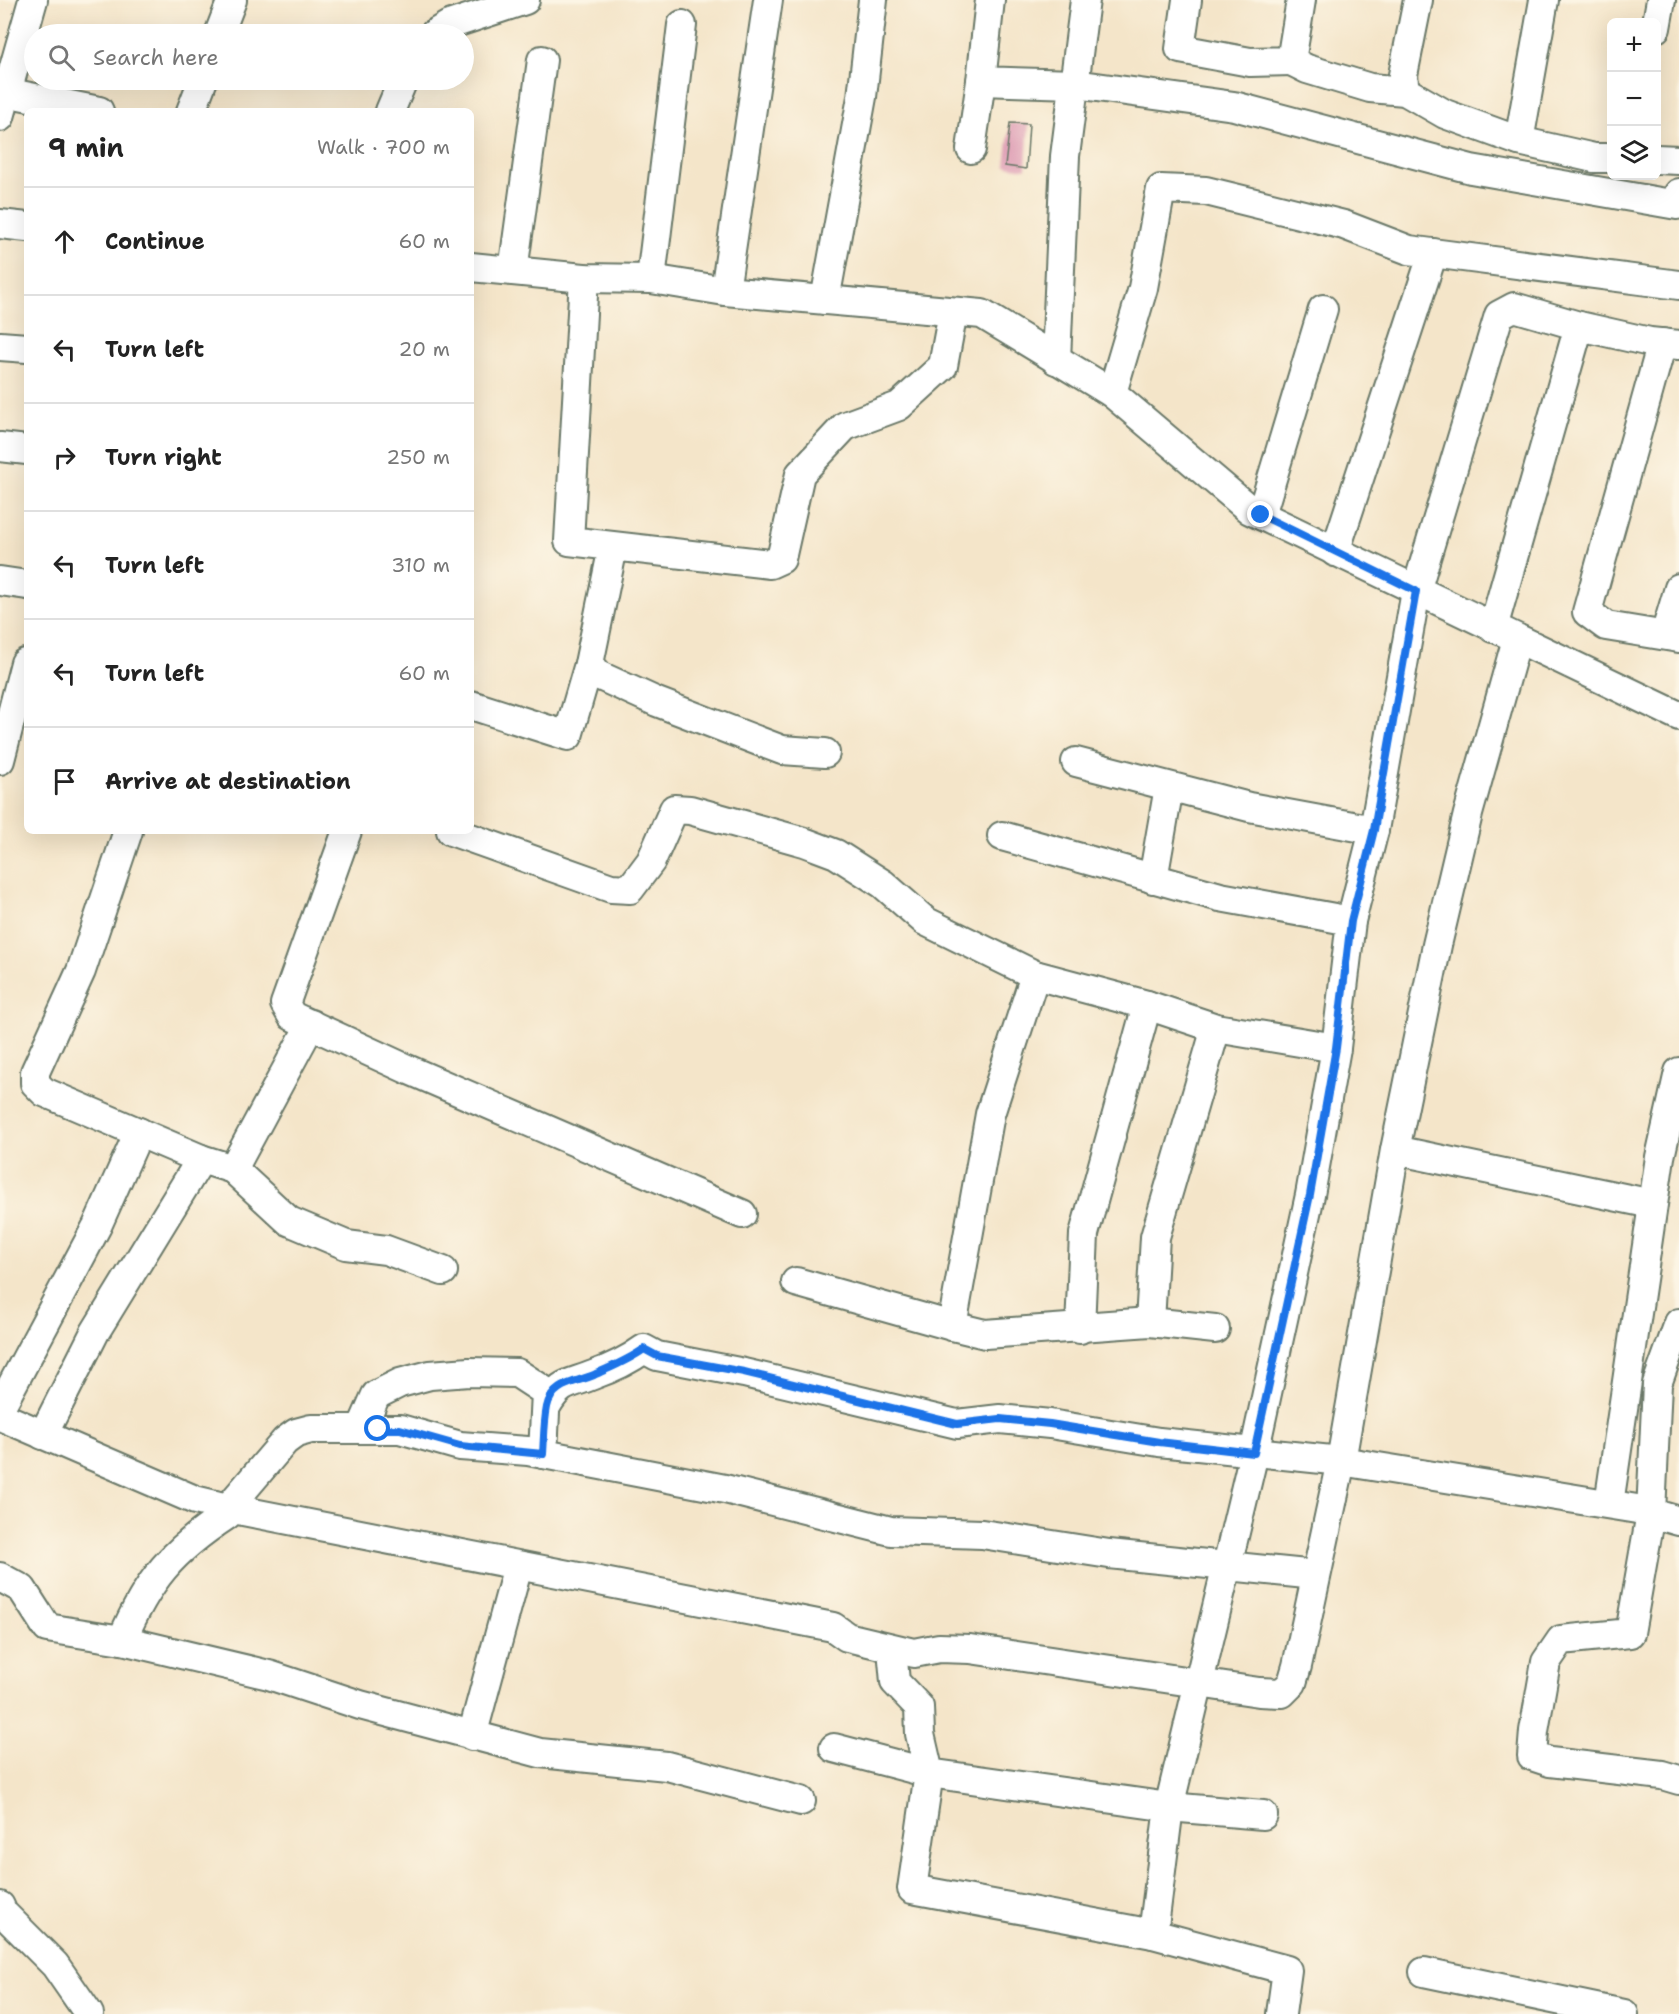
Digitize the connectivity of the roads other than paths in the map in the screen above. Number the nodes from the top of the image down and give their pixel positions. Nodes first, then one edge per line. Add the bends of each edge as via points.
1 (33, 0) edge
2 (232, 0) edge
3 (525, 0) edge
4 (768, 0) edge
5 (873, 0) edge
6 (990, 0) edge
7 (1085, 0) edge
8 (1187, 0) edge
9 (1301, 0) edge
10 (1418, 0) edge
11 (1544, 0) edge
12 (1661, 0) edge
13 (1658, 18) edge
14 (26, 24) edge
15 (223, 24) edge
16 (451, 24) edge
17 (682, 25) dead end
18 (24, 29) edge
19 (542, 60) dead end
20 (1291, 61) junction
21 (981, 81) junction
22 (1075, 84) junction
23 (198, 90) edge
24 (399, 90) edge
25 (1405, 91) junction
26 (2, 100) edge
27 (73, 108) edge
28 (192, 108) edge
29 (391, 108) edge
30 (1519, 141) junction
31 (971, 149) dead end
32 (1607, 158) edge
33 (1661, 159) edge
34 (1679, 160) edge
35 (1679, 193) edge
36 (0, 225) edge
37 (24, 227) edge
38 (1433, 253) junction
39 (474, 267) edge
40 (513, 271) junction
41 (585, 278) junction
42 (651, 279) junction
43 (1679, 285) edge
44 (725, 291) junction
45 (825, 300) junction
46 (1323, 309) dead end
47 (953, 312) junction
48 (1579, 326) junction
49 (1671, 344) edge
50 (0, 346) edge
51 (24, 348) edge
52 (1056, 360) junction
53 (1112, 393) junction
54 (0, 447) edge
55 (24, 450) edge
56 (1261, 515) junction
57 (613, 546) junction
58 (1335, 552) junction
59 (0, 581) edge
60 (24, 585) edge
61 (1679, 588) edge
62 (1416, 591) junction
63 (1505, 634) junction
64 (1672, 637) edge
65 (17, 662) edge
66 (590, 664) junction
67 (474, 706) edge
68 (1679, 716) edge
69 (825, 753) dead end
70 (0, 760) edge
71 (1076, 762) dead end
72 (1169, 787) junction
73 (1374, 830) junction
74 (127, 834) edge
75 (346, 834) edge
76 (459, 834) edge
77 (1002, 836) dead end
78 (1153, 879) junction
79 (1351, 921) junction
80 (1035, 975) junction
81 (1147, 1005) junction
82 (311, 1024) junction
83 (1216, 1028) junction
84 (1336, 1048) junction
85 (1679, 1072) edge
86 (139, 1132) junction
87 (1395, 1150) junction
88 (201, 1159) junction
89 (1669, 1159) edge
90 (233, 1169) junction
91 (1652, 1204) junction
92 (742, 1214) dead end
93 (443, 1271) dead end
94 (796, 1282) dead end
95 (1150, 1322) junction
96 (1679, 1323) edge
97 (952, 1326) junction
98 (1080, 1329) junction
99 (1215, 1329) dead end
100 (547, 1406) junction
101 (0, 1408) edge
102 (0, 1416) edge
103 (361, 1429) junction
104 (43, 1435) junction
105 (1254, 1453) junction
106 (543, 1454) junction
107 (1341, 1461) junction
108 (1609, 1504) junction
109 (228, 1508) junction
110 (1651, 1513) junction
111 (1679, 1521) edge
112 (518, 1566) junction
113 (1227, 1566) junction
114 (1316, 1575) junction
115 (0, 1576) edge
116 (122, 1640) junction
117 (892, 1649) junction
118 (1199, 1684) junction
119 (472, 1736) junction
120 (834, 1748) dead end
121 (929, 1773) junction
122 (1679, 1780) edge
123 (801, 1801) dead end
124 (1169, 1807) junction
125 (1263, 1815) dead end
126 (0, 1906) edge
127 (1153, 1934) junction
128 (1424, 1972) dead end
129 (89, 2014) edge
130 (1281, 2014) edge
131 (1624, 2014) edge

1 - 14 street
2 - 15 street
3 - 16 street
4 - 44 street
5 - 45 street via 862,97
6 - 21 street
7 - 22 street
8 - 20 street via 1180,49 1250,62
9 - 20 street
10 - 25 street via 1402,75
11 - 30 street
12 - 13 street
17 - 42 street
18 - 26 street
19 - 40 street
20 - 25 street via 1370,88
21 - 22 street
21 - 31 street
22 - 35 street via 1234,106 1483,171 1677,205
22 - 52 street via 1065,156
23 - 28 street
24 - 29 street
25 - 30 street via 1445,114
26 - 27 street
30 - 32 street
33 - 34 street
36 - 37 street
38 - 43 street
38 - 53 street via 1409,250 1344,225 1206,191 1161,189 1143,288
38 - 58 street
39 - 40 street
40 - 41 street
41 - 42 street
41 - 57 street via 569,542
42 - 44 street
44 - 45 street
45 - 47 street
46 - 56 street
47 - 52 street via 982,314
47 - 57 street via 943,366 899,406 845,426 800,474 781,559 770,564
48 - 49 street
48 - 62 street via 1514,307 1499,315
48 - 63 street
49 - 64 street via 1587,612 1606,626
50 - 51 street
52 - 53 street
53 - 56 street via 1250,510
54 - 55 street
56 - 58 street
57 - 66 street
58 - 62 street
59 - 60 street
61 - 64 street
62 - 63 street
62 - 73 street
63 - 68 street
63 - 87 street
65 - 70 street
66 - 67 street via 568,736
66 - 69 street via 600,676 657,702 782,750
71 - 72 street
72 - 73 street via 1249,807
72 - 78 street
73 - 79 street
74 - 86 street via 81,971 35,1072 35,1083 44,1092
75 - 82 street via 285,1004 292,1016
76 - 80 street via 611,888 630,889 651,861 674,809 690,810 836,854 883,884 925,921
77 - 78 street
78 - 79 street via 1220,897
79 - 84 street
80 - 81 street
80 - 97 street via 990,1114
81 - 83 street
81 - 98 street via 1084,1234
82 - 90 street
82 - 92 street
83 - 84 street
83 - 95 street via 1155,1237
84 - 105 street via 1310,1195
85 - 89 street
86 - 88 street
86 - 101 street via 97,1226
87 - 91 street
87 - 107 street
88 - 90 street
88 - 104 street via 95,1332
89 - 91 street
90 - 93 street via 289,1221 346,1245 386,1250
91 - 108 street
94 - 97 street
95 - 98 street
95 - 99 street
96 - 110 street via 1657,1384
97 - 98 street via 985,1334
100 - 103 street via 546,1392 517,1374 430,1375 376,1395
100 - 105 street via 555,1390 632,1358 644,1349 657,1356 744,1372 957,1424 1000,1419
100 - 106 street
102 - 104 street
103 - 106 street via 400,1429 460,1446
103 - 109 street via 311,1429 296,1433
104 - 109 street via 195,1500
105 - 107 street
105 - 113 street
106 - 113 street via 724,1489 891,1531 982,1534 1109,1554
107 - 108 street
107 - 114 street
108 - 110 street
109 - 112 street
109 - 116 street via 227,1515 186,1545 157,1574 138,1602
110 - 111 street
110 - 122 street via 1630,1634 1561,1640 1546,1662 1532,1756 1550,1762
112 - 117 street via 833,1628 847,1637
112 - 119 street
113 - 114 street
113 - 118 street
114 - 118 street via 1297,1666 1292,1683 1282,1693
115 - 116 street via 22,1588 47,1628
116 - 119 street via 269,1676
117 - 118 street via 914,1653 939,1648 970,1649
117 - 121 street via 895,1682 919,1707 920,1734
118 - 124 street
119 - 123 street via 540,1753 667,1766
120 - 121 street
121 - 124 street
121 - 127 street via 912,1889
124 - 125 street
124 - 127 street
126 - 129 street via 54,1965
127 - 130 street via 1287,1970
128 - 131 street

